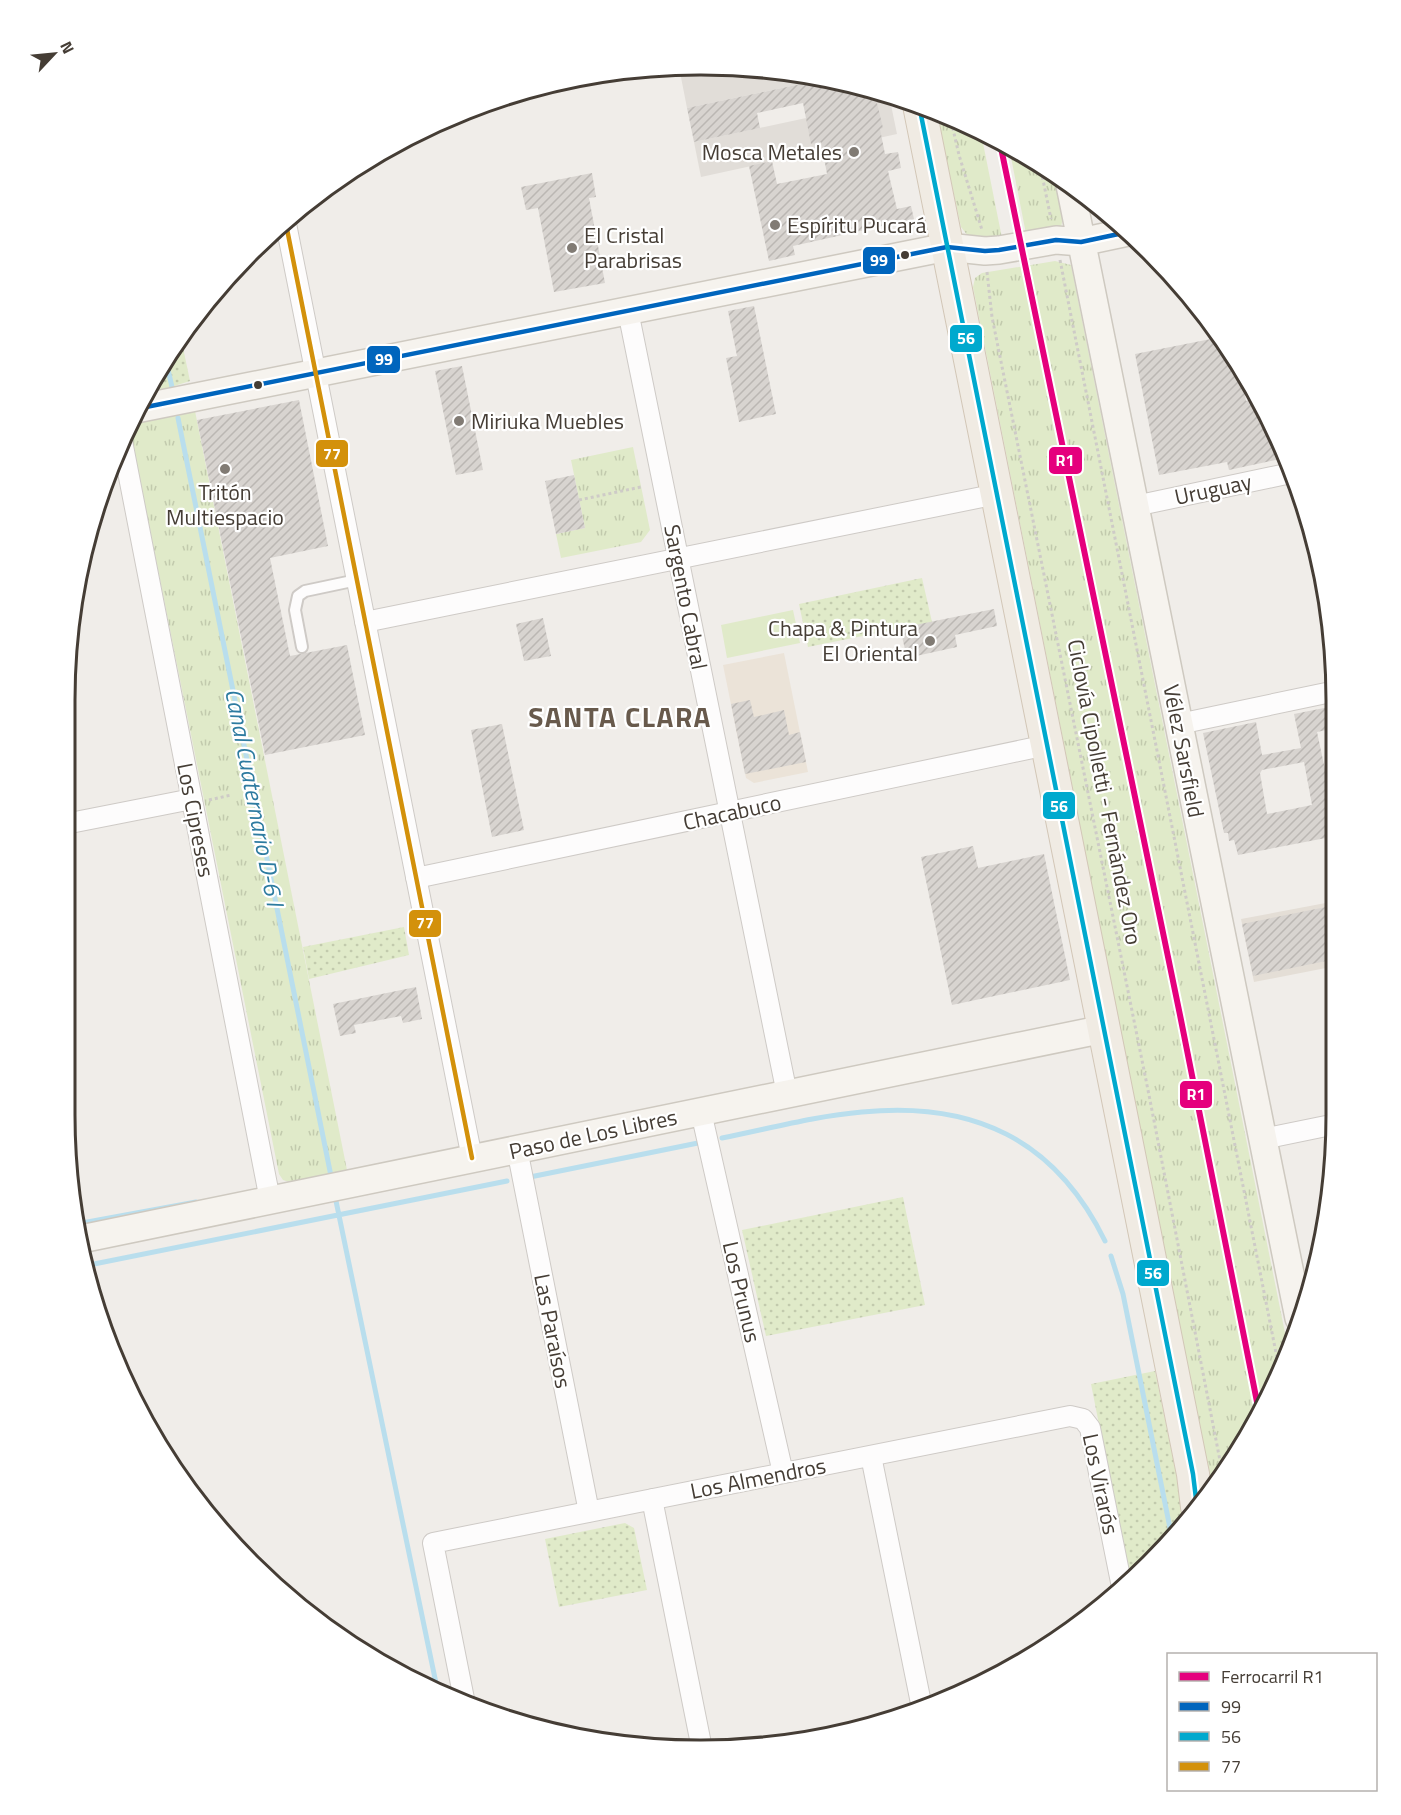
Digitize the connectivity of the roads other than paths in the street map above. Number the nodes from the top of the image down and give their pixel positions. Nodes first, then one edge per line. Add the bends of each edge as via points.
1 (921, 116) edge
2 (1069, 195) edge
3 (287, 231) edge
4 (1117, 234) edge
5 (1065, 245) junction
6 (950, 260) junction
7 (628, 311) junction
8 (316, 373) junction
9 (149, 406) edge
10 (125, 456) edge
11 (1283, 475) edge
12 (997, 494) junction
13 (1135, 506) junction
14 (678, 558) junction
15 (357, 580) junction
16 (365, 622) junction
17 (302, 647) dead end
18 (1326, 693) edge
19 (1179, 724) junction
20 (1047, 746) junction
21 (200, 799) junction
22 (729, 812) junction
23 (75, 822) edge
24 (416, 878) junction
25 (1104, 1029) junction
26 (786, 1094) junction
27 (701, 1112) junction
28 (1326, 1126) edge
29 (1263, 1139) junction
30 (517, 1149) junction
31 (472, 1158) junction
32 (270, 1200) junction
33 (87, 1238) edge
34 (1296, 1305) edge
35 (1083, 1419) joint
36 (871, 1456) junction
37 (783, 1473) junction
38 (1206, 1483) edge
39 (652, 1499) junction
40 (589, 1512) junction
41 (1120, 1578) edge
42 (463, 1693) edge
43 (920, 1700) edge
44 (700, 1740) edge

1 - 6 main road
2 - 5 street, Vélez Sarsfield
3 - 8 street
4 - 5 street
5 - 6 street via 1011,249 986,259
5 - 13 street, Vélez Sarsfield
6 - 7 street
6 - 12 main road
7 - 8 street
7 - 14 street, Sargento Cabral
8 - 9 street
8 - 15 street
10 - 21 street, Los Cipreses
11 - 13 street, Uruguay
12 - 14 street
12 - 20 main road
13 - 19 street, Vélez Sarsfield
14 - 16 street
14 - 22 street, Sargento Cabral
15 - 16 street
15 - 17 lane via 298,596 295,610
16 - 24 street
18 - 19 street
19 - 29 street, Vélez Sarsfield
20 - 22 street, Chacabuco
20 - 25 main road
21 - 23 street
21 - 32 street, Los Cipreses
22 - 24 street, Chacabuco
22 - 26 street, Sargento Cabral
24 - 31 street
25 - 26 street, Paso de Los Libres
25 - 38 main road
26 - 27 street, Paso de Los Libres
27 - 30 street, Paso de Los Libres
27 - 37 street, Los Prunus
28 - 29 street
29 - 34 street, Vélez Sarsfield
30 - 31 street, Paso de Los Libres
30 - 40 street, Las Paraísos
31 - 32 street, Paso de Los Libres
32 - 33 street, Paso de Los Libres
35 - 36 street, Los Almendros via 1070,1416
35 - 41 street, Los Virarós via 1091,1431
36 - 37 street, Los Almendros
36 - 43 street
37 - 39 street, Los Almendros
39 - 40 street, Los Almendros
39 - 44 street
40 - 42 street, Los Almendros via 433,1543

